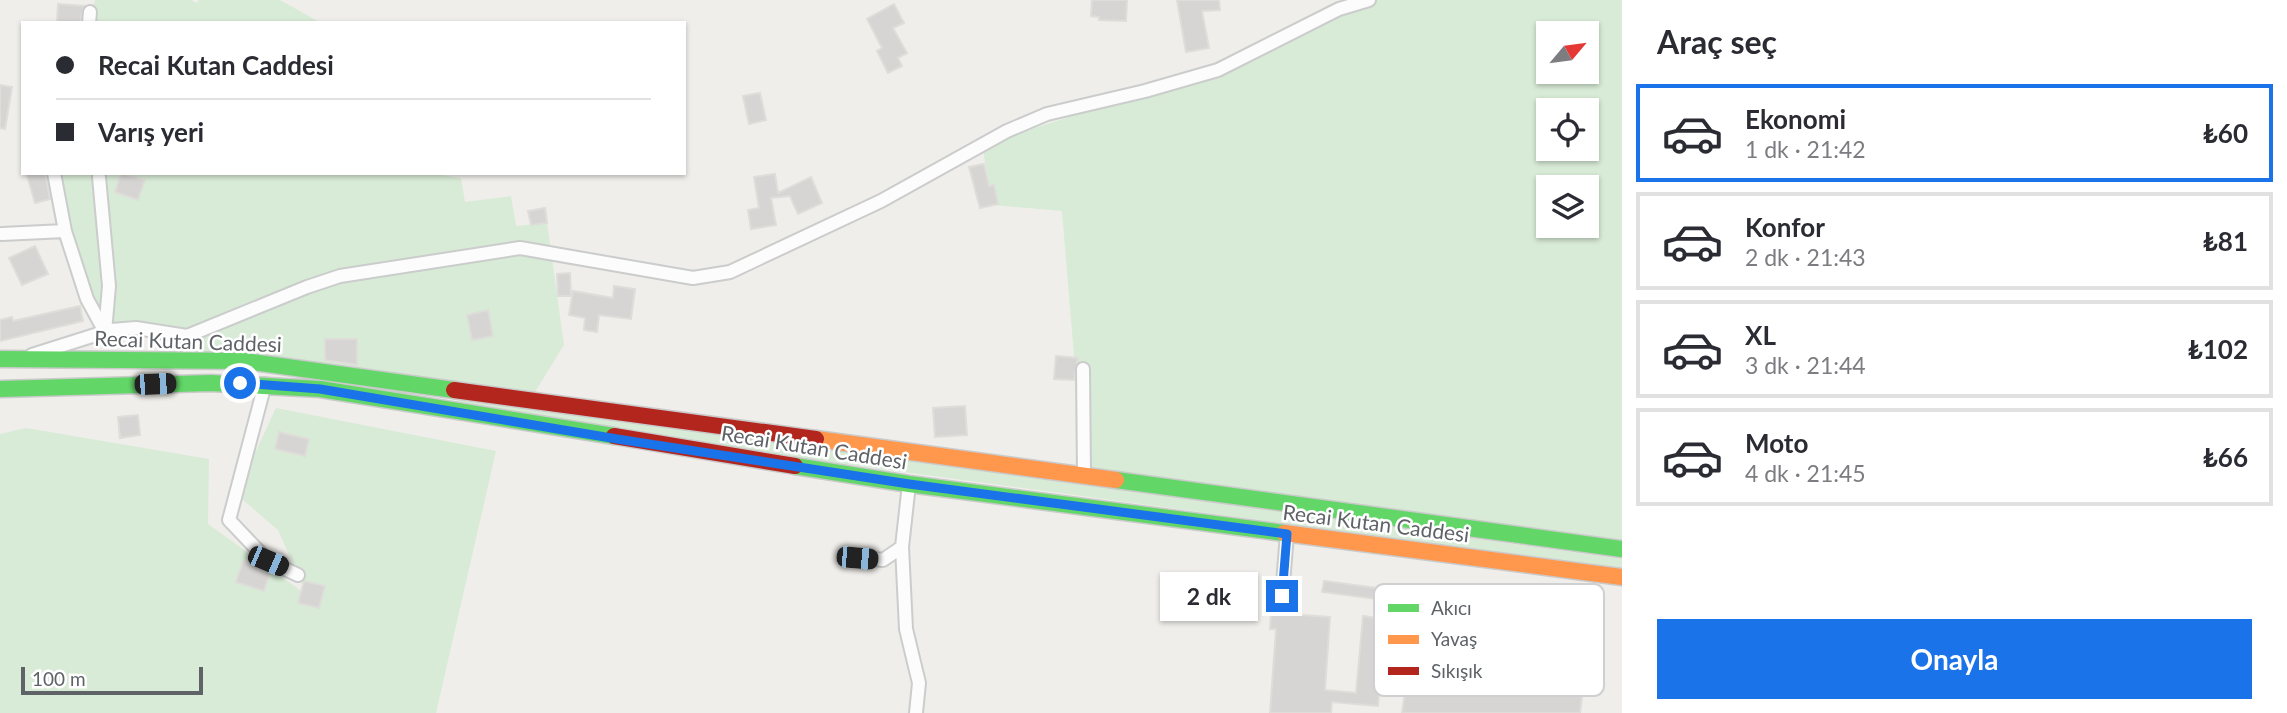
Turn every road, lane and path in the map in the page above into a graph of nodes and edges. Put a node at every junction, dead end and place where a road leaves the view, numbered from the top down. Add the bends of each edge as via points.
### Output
1 (1369, 0) edge
2 (54, 175) edge
3 (99, 177) dead end
4 (65, 231) junction
5 (2, 234) dead end
6 (105, 332) junction
7 (0, 359) edge
8 (22, 359) junction
9 (1083, 369) dead end
10 (265, 384) junction
11 (0, 389) edge
12 (1084, 476) junction
13 (909, 484) junction
14 (1287, 534) junction
15 (902, 547) junction
16 (1622, 549) edge
17 (857, 558) dead end
18 (298, 575) dead end
19 (1622, 577) edge
20 (1282, 596) dead end
21 (916, 713) edge

1 - 6 street via 1339,9 1218,70 1047,114 1007,131 881,201 730,272 693,278 520,248 340,276 187,336 136,328
2 - 4 street
3 - 6 street via 109,286
4 - 5 street
4 - 6 street via 87,299
6 - 8 street
7 - 8 main road, Recai Kutan Caddesi
8 - 12 main road, Recai Kutan Caddesi via 246,361
9 - 12 street
10 - 11 main road, Recai Kutan Caddesi
10 - 13 main road, Recai Kutan Caddesi
10 - 18 street via 229,520 268,561
12 - 16 main road, Recai Kutan Caddesi
13 - 14 main road, Recai Kutan Caddesi
13 - 15 street
14 - 19 main road, Recai Kutan Caddesi
14 - 20 street
15 - 17 street via 884,560
15 - 21 street via 906,629 919,682

